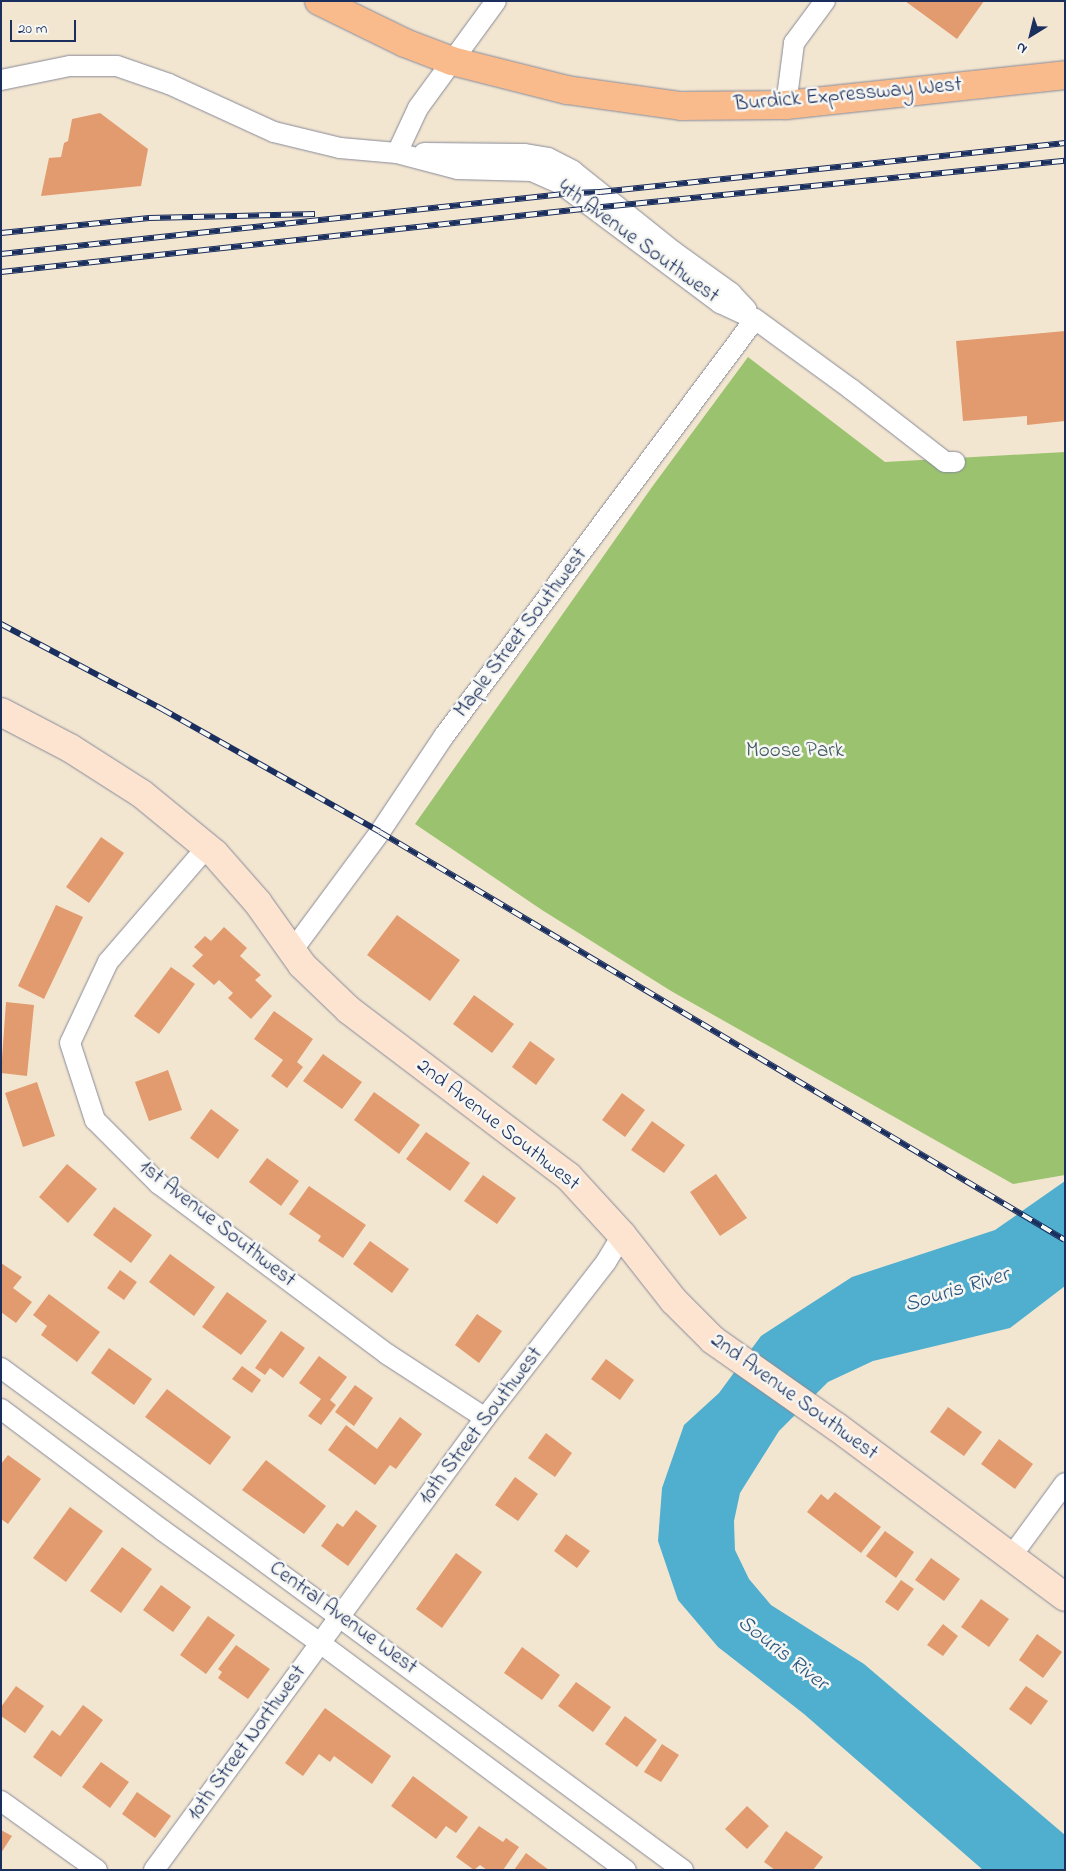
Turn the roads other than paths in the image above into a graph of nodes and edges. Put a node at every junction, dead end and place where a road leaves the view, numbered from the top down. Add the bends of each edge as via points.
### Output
1 (319, 1) edge
2 (496, 1) edge
3 (825, 1) edge
4 (452, 62) junction
5 (1065, 74) edge
6 (1, 80) edge
7 (786, 105) junction
8 (396, 153) junction
9 (755, 319) junction
10 (954, 462) dead end
11 (1, 712) edge
12 (206, 848) junction
13 (292, 951) junction
14 (622, 1235) junction
15 (1, 1368) edge
16 (1, 1409) edge
17 (485, 1418) junction
18 (1065, 1484) edge
19 (1010, 1558) junction
20 (1065, 1597) edge
21 (340, 1616) junction
22 (320, 1643) junction
23 (1, 1801) edge
24 (97, 1870) edge
25 (154, 1870) edge
26 (626, 1870) edge
27 (683, 1870) edge

1 - 4 main road, Burdick Expressway West
2 - 4 street
3 - 7 street via 794,43
4 - 7 main road, Burdick Expressway West via 567,90 633,100 681,106
4 - 8 street via 418,108
5 - 7 main road, Burdick Expressway West
6 - 8 street, 4th Avenue Southwest via 70,66 117,66 169,84 274,132 340,148
8 - 9 street, 4th Avenue Southwest via 524,154 548,158 573,170 731,293
9 - 10 street, 4th Avenue Southwest via 945,462
9 - 13 street, Maple Street Southwest via 444,736 380,832
11 - 12 street, 2nd Avenue Southwest via 70,748 142,794
12 - 13 street, 2nd Avenue Southwest via 258,903
12 - 17 street, 1st Avenue Southwest via 108,962 70,1043 95,1120 159,1184 387,1354
13 - 14 street, 2nd Avenue Southwest via 302,965 349,1010 568,1176
14 - 17 street, 10th Street Southwest via 606,1262
14 - 19 street, 2nd Avenue Southwest via 674,1301 713,1340 837,1427
15 - 21 street, Central Avenue West
16 - 22 street, Central Avenue West
17 - 21 street, 10th Street Southwest
18 - 19 street
19 - 20 street, 2nd Avenue Southwest
21 - 22 street, 10th Street Northwest
21 - 27 street, Central Avenue West
22 - 25 street, 10th Street Northwest
22 - 26 street, Central Avenue West
23 - 24 street

